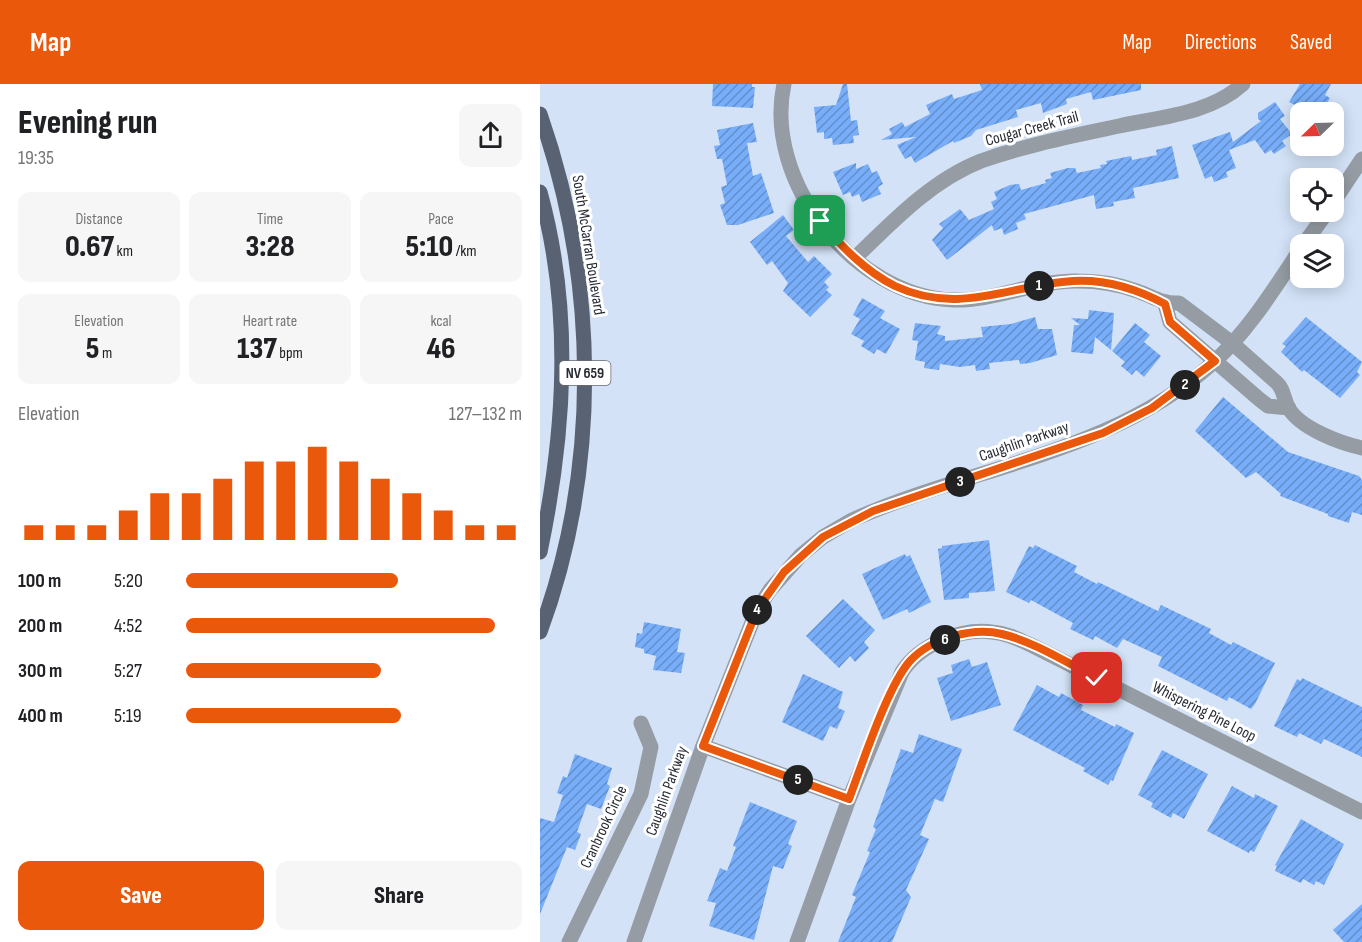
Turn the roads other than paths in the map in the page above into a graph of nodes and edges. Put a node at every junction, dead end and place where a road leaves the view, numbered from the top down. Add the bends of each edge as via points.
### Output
1 (784, 84) edge
2 (1243, 84) edge
3 (540, 114) edge
4 (1362, 159) edge
5 (1344, 186) edge
6 (540, 192) edge
7 (855, 258) junction
8 (1290, 265) edge
9 (1165, 304) junction
10 (1232, 343) junction
11 (1215, 361) junction
12 (1289, 408) junction
13 (1362, 448) edge
14 (540, 552) edge
15 (540, 632) edge
16 (640, 723) dead end
17 (703, 746) junction
18 (849, 799) junction
19 (1362, 812) edge
20 (569, 942) edge
21 (634, 942) edge
22 (797, 942) edge

1 - 7 street via 782,120 792,171 820,221
2 - 7 street, Cougar Creek Trail via 1218,101 1195,110 1065,137 979,162 924,194
3 - 15 main road, South McCarran Boulevard / NV 659 via 558,172 580,285 585,407 570,526
4 - 5 street
6 - 14 main road, NV 659 via 558,283 562,378 558,451
7 - 9 street via 895,286 933,298 993,297 1075,280 1114,284
8 - 10 street, Caughlin Parkway
9 - 10 street via 1187,306
9 - 11 street via 1170,322
10 - 11 street, Caughlin Parkway
10 - 12 street via 1282,388
11 - 12 street via 1268,406
11 - 17 street, Caughlin Parkway via 1152,408 1103,433 873,511 823,537 784,572 757,610
12 - 13 street via 1324,436
16 - 20 street, Cranbrook Circle via 651,747 641,794
17 - 18 street
17 - 21 street, Caughlin Parkway
18 - 19 street, Whispering Pine Loop via 891,695 911,660 955,636 990,632 1031,645
18 - 22 street, Whispering Pine Loop

